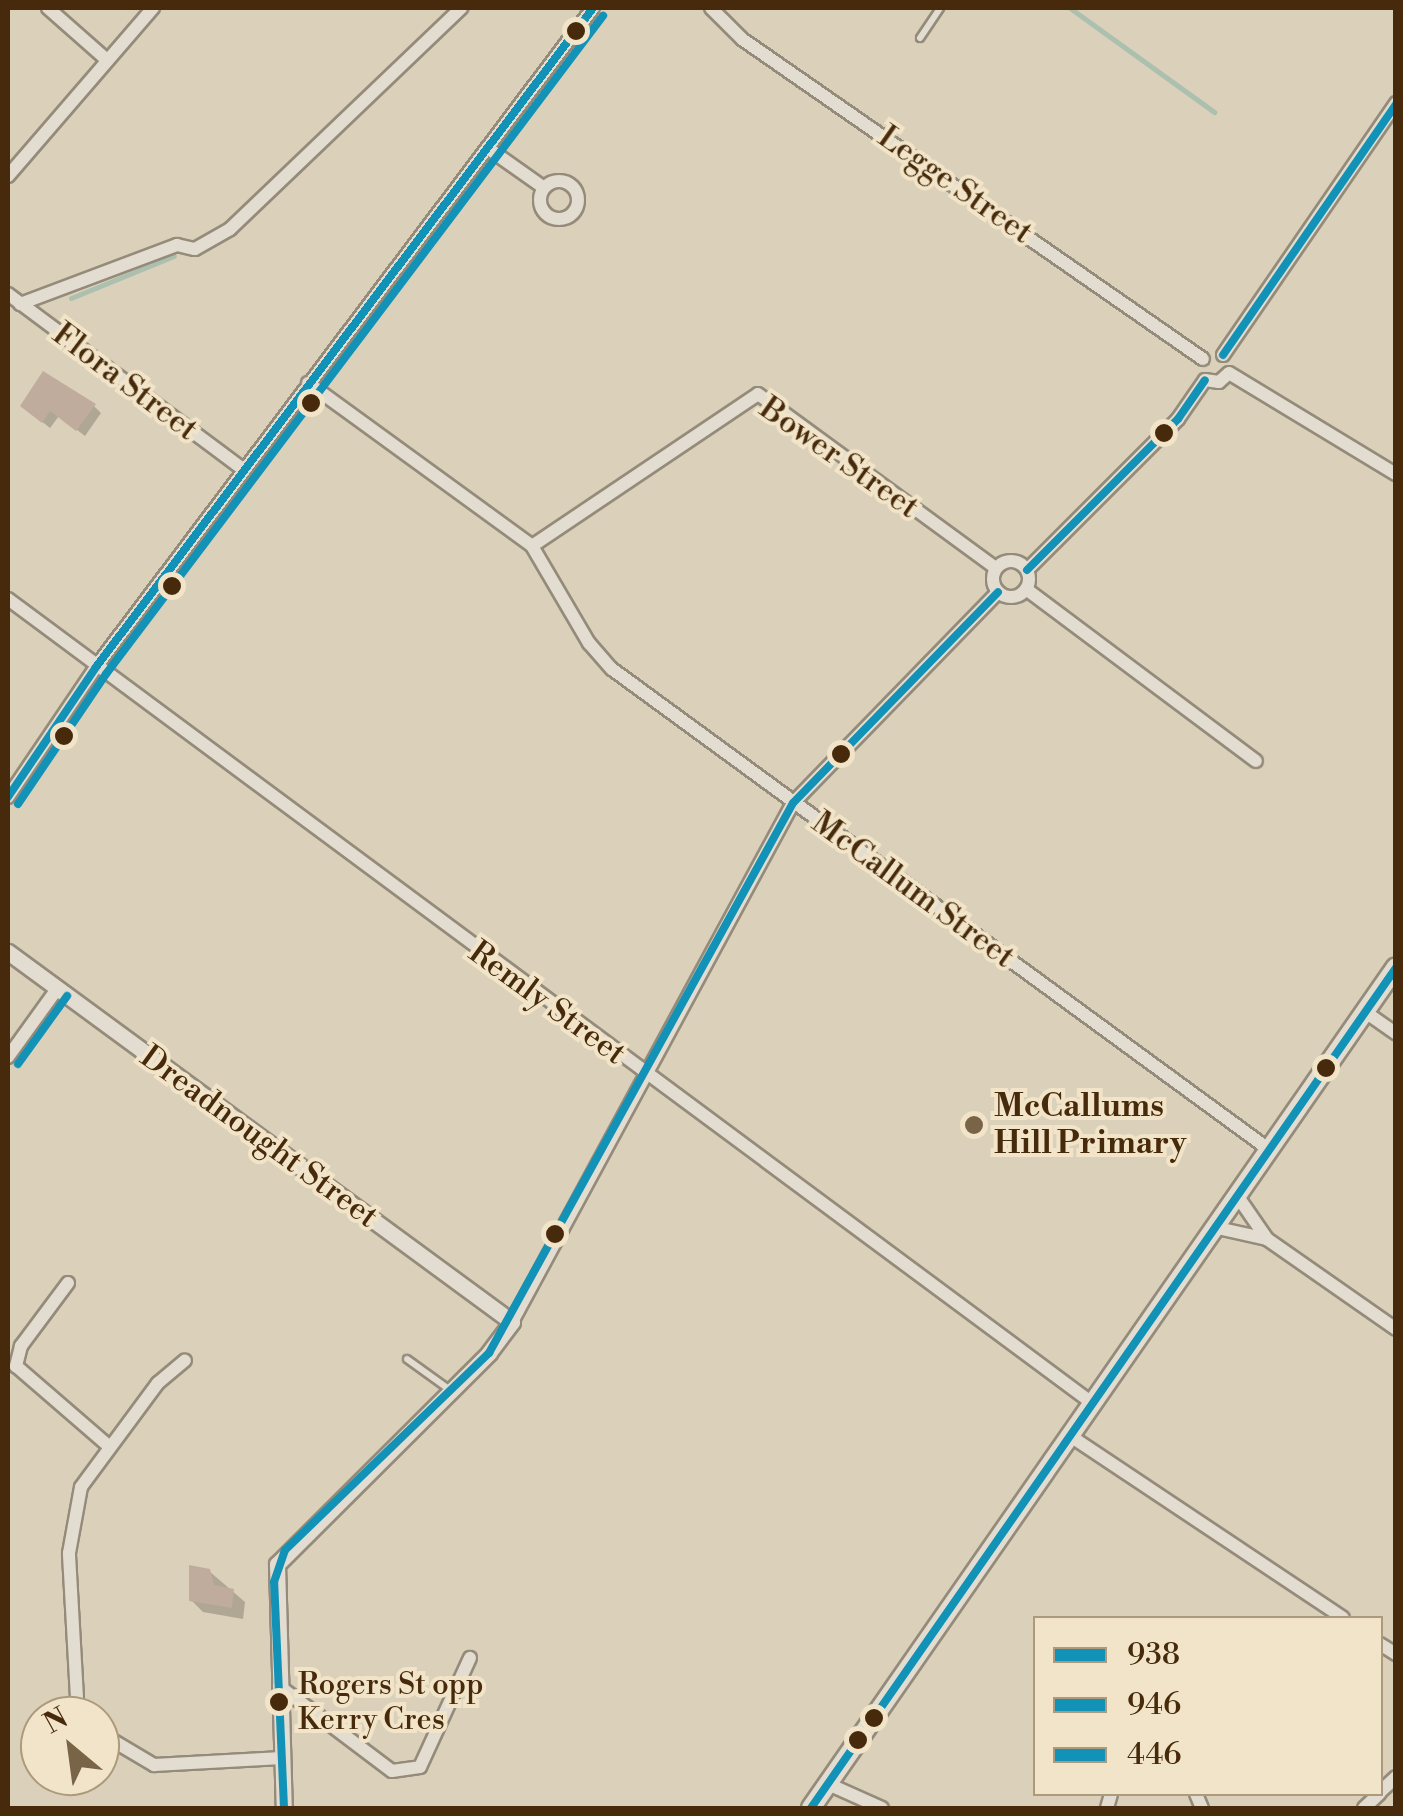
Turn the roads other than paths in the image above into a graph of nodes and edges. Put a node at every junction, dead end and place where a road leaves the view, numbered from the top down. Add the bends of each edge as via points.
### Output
1 (48, 8) edge
2 (154, 8) edge
3 (461, 8) edge
4 (592, 8) edge
5 (711, 8) edge
6 (940, 8) edge
7 (920, 38) dead end
8 (107, 60) junction
9 (1396, 103) edge
10 (489, 148) junction
11 (8, 176) edge
12 (544, 188) dead end
13 (8, 294) edge
14 (20, 304) junction
15 (1223, 355) junction
16 (1202, 359) junction
17 (1229, 372) junction
18 (1205, 380) junction
19 (308, 383) junction
20 (242, 469) junction
21 (1396, 474) edge
22 (532, 546) junction
23 (996, 568) junction
24 (1027, 570) junction
25 (1026, 590) junction
26 (998, 592) junction
27 (8, 599) edge
28 (96, 667) junction
29 (1256, 760) dead end
30 (8, 797) edge
31 (793, 803) junction
32 (8, 952) edge
33 (1396, 966) edge
34 (57, 989) junction
35 (1364, 1011) junction
36 (1396, 1032) edge
37 (8, 1058) edge
38 (645, 1076) junction
39 (1267, 1148) junction
40 (1236, 1194) junction
41 (1213, 1227) junction
42 (1268, 1239) junction
43 (68, 1283) dead end
44 (512, 1322) junction
45 (1396, 1329) edge
46 (407, 1359) dead end
47 (185, 1360) dead end
48 (450, 1390) junction
49 (1091, 1402) junction
50 (1069, 1435) junction
51 (110, 1447) junction
52 (1340, 1616) edge
53 (470, 1658) dead end
54 (279, 1686) junction
55 (77, 1696) edge
56 (120, 1745) edge
57 (282, 1758) junction
58 (828, 1784) junction
59 (284, 1808) edge
60 (811, 1808) edge
61 (882, 1808) edge

1 - 8 street
2 - 8 street
3 - 14 street via 230,230 196,249 177,244
4 - 10 street
5 - 16 street, Legge Street via 742,38
6 - 7 lane
8 - 11 street
9 - 15 street
10 - 12 street
10 - 19 street
13 - 14 street, Flora Street
14 - 20 street, Flora Street
15 - 16 street
15 - 17 street
16 - 18 street
17 - 18 street via 1219,382
17 - 21 street
18 - 24 street via 1178,419
19 - 20 street
19 - 22 street, McCallum Street
20 - 28 street
22 - 23 street, Bower Street via 758,394
22 - 31 street, McCallum Street via 606,662
23 - 24 street via 1012,561
23 - 26 street
24 - 25 street
25 - 26 street via 1012,598
25 - 29 street
26 - 31 street
27 - 28 street, Remly Street
28 - 30 street
28 - 38 street, Remly Street
31 - 38 street
31 - 39 street, McCallum Street
32 - 34 street, Dreadnought Street
33 - 35 main road
34 - 37 street
34 - 44 street, Dreadnought Street
35 - 36 street
35 - 39 main road
38 - 44 street
38 - 49 street, Remly Street
39 - 40 main road
40 - 41 main road
40 - 42 street
41 - 42 street
41 - 49 main road
42 - 45 street
43 - 51 street via 21,1346 16,1366
44 - 48 street
46 - 48 lane
47 - 51 street via 158,1383
48 - 54 street via 285,1550 274,1582
49 - 50 main road
50 - 52 street
50 - 58 main road
51 - 55 street via 81,1487 70,1536
53 - 54 street via 420,1767 392,1771
54 - 57 street
56 - 57 street via 154,1765
57 - 59 street
58 - 60 main road
58 - 61 street

